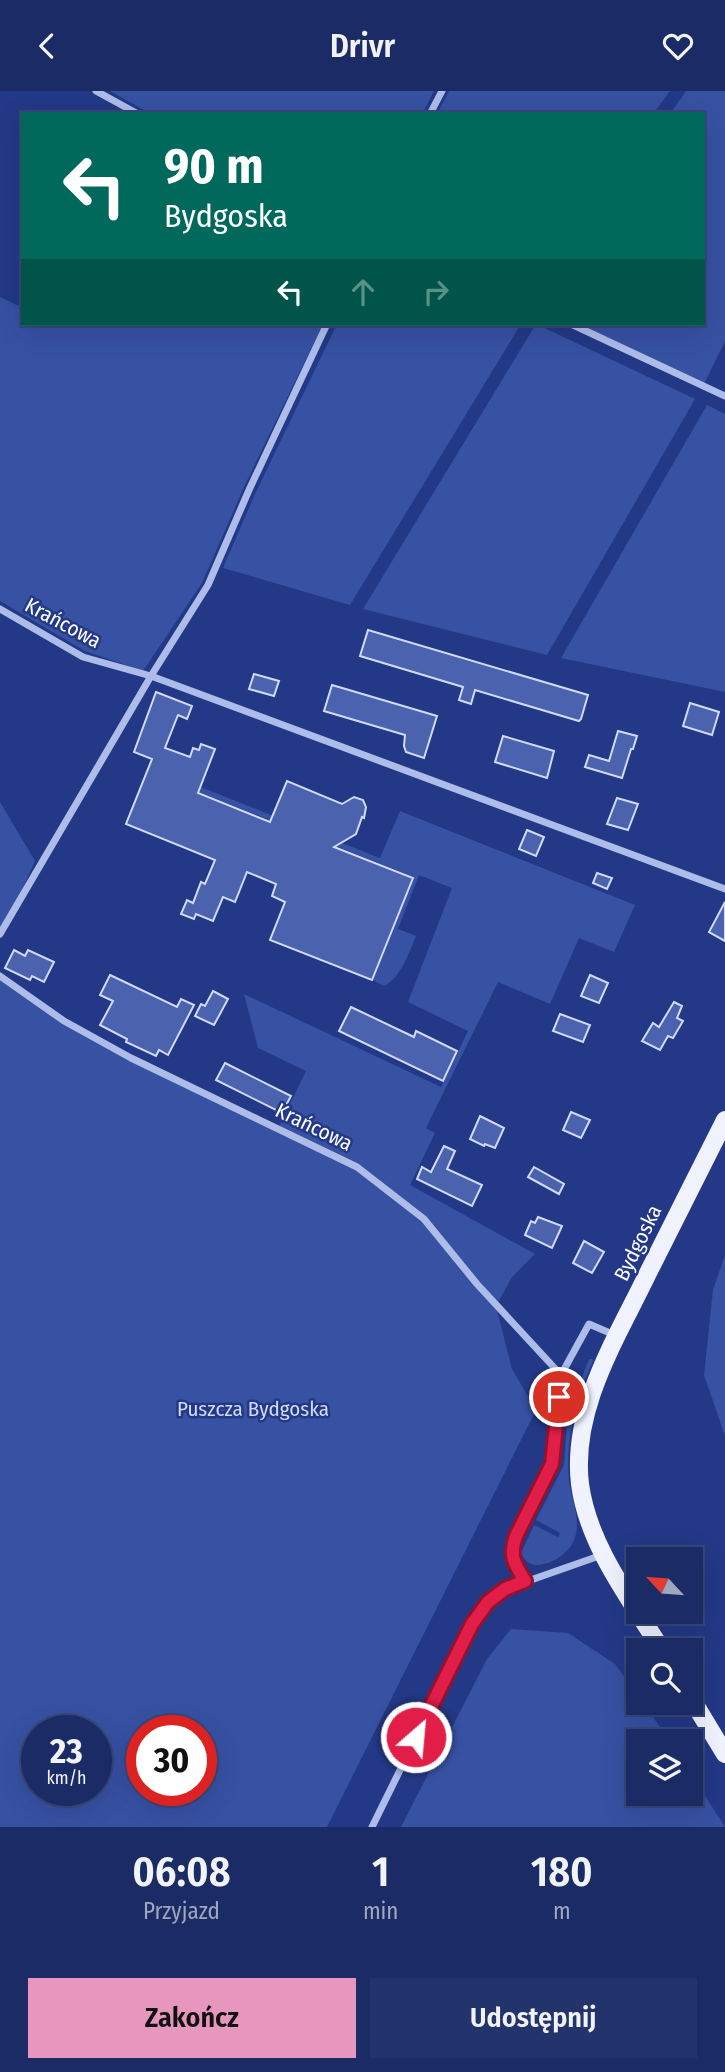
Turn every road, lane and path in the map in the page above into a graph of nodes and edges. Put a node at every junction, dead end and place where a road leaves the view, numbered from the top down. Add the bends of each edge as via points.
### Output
1 (96, 91) edge
2 (442, 91) edge
3 (134, 112) edge
4 (430, 112) edge
5 (326, 326) edge
6 (575, 326) edge
7 (725, 396) edge
8 (0, 609) edge
9 (151, 676) junction
10 (725, 889) edge
11 (0, 934) edge
12 (0, 976) edge
13 (725, 1121) edge
14 (617, 1336) junction
15 (562, 1375) junction
16 (603, 1554) junction
17 (525, 1581) junction
18 (655, 1638) edge
19 (701, 1715) edge
20 (725, 1754) edge
21 (372, 1827) edge

1 - 3 street
2 - 4 street
5 - 9 street via 208,585
6 - 7 street
8 - 9 street, Krańcowa via 83,657
9 - 10 street, Krańcowa
9 - 11 street
12 - 15 street, Krańcowa via 131,1058 357,1167 424,1219
13 - 14 main road, Bydgoska
14 - 15 street via 589,1324
14 - 16 main road, Bydgoska via 582,1426 580,1483
15 - 17 street via 552,1464 512,1548 513,1562
16 - 17 street
16 - 18 main road, Bydgoska
17 - 21 street via 488,1602 472,1624
19 - 20 main road

